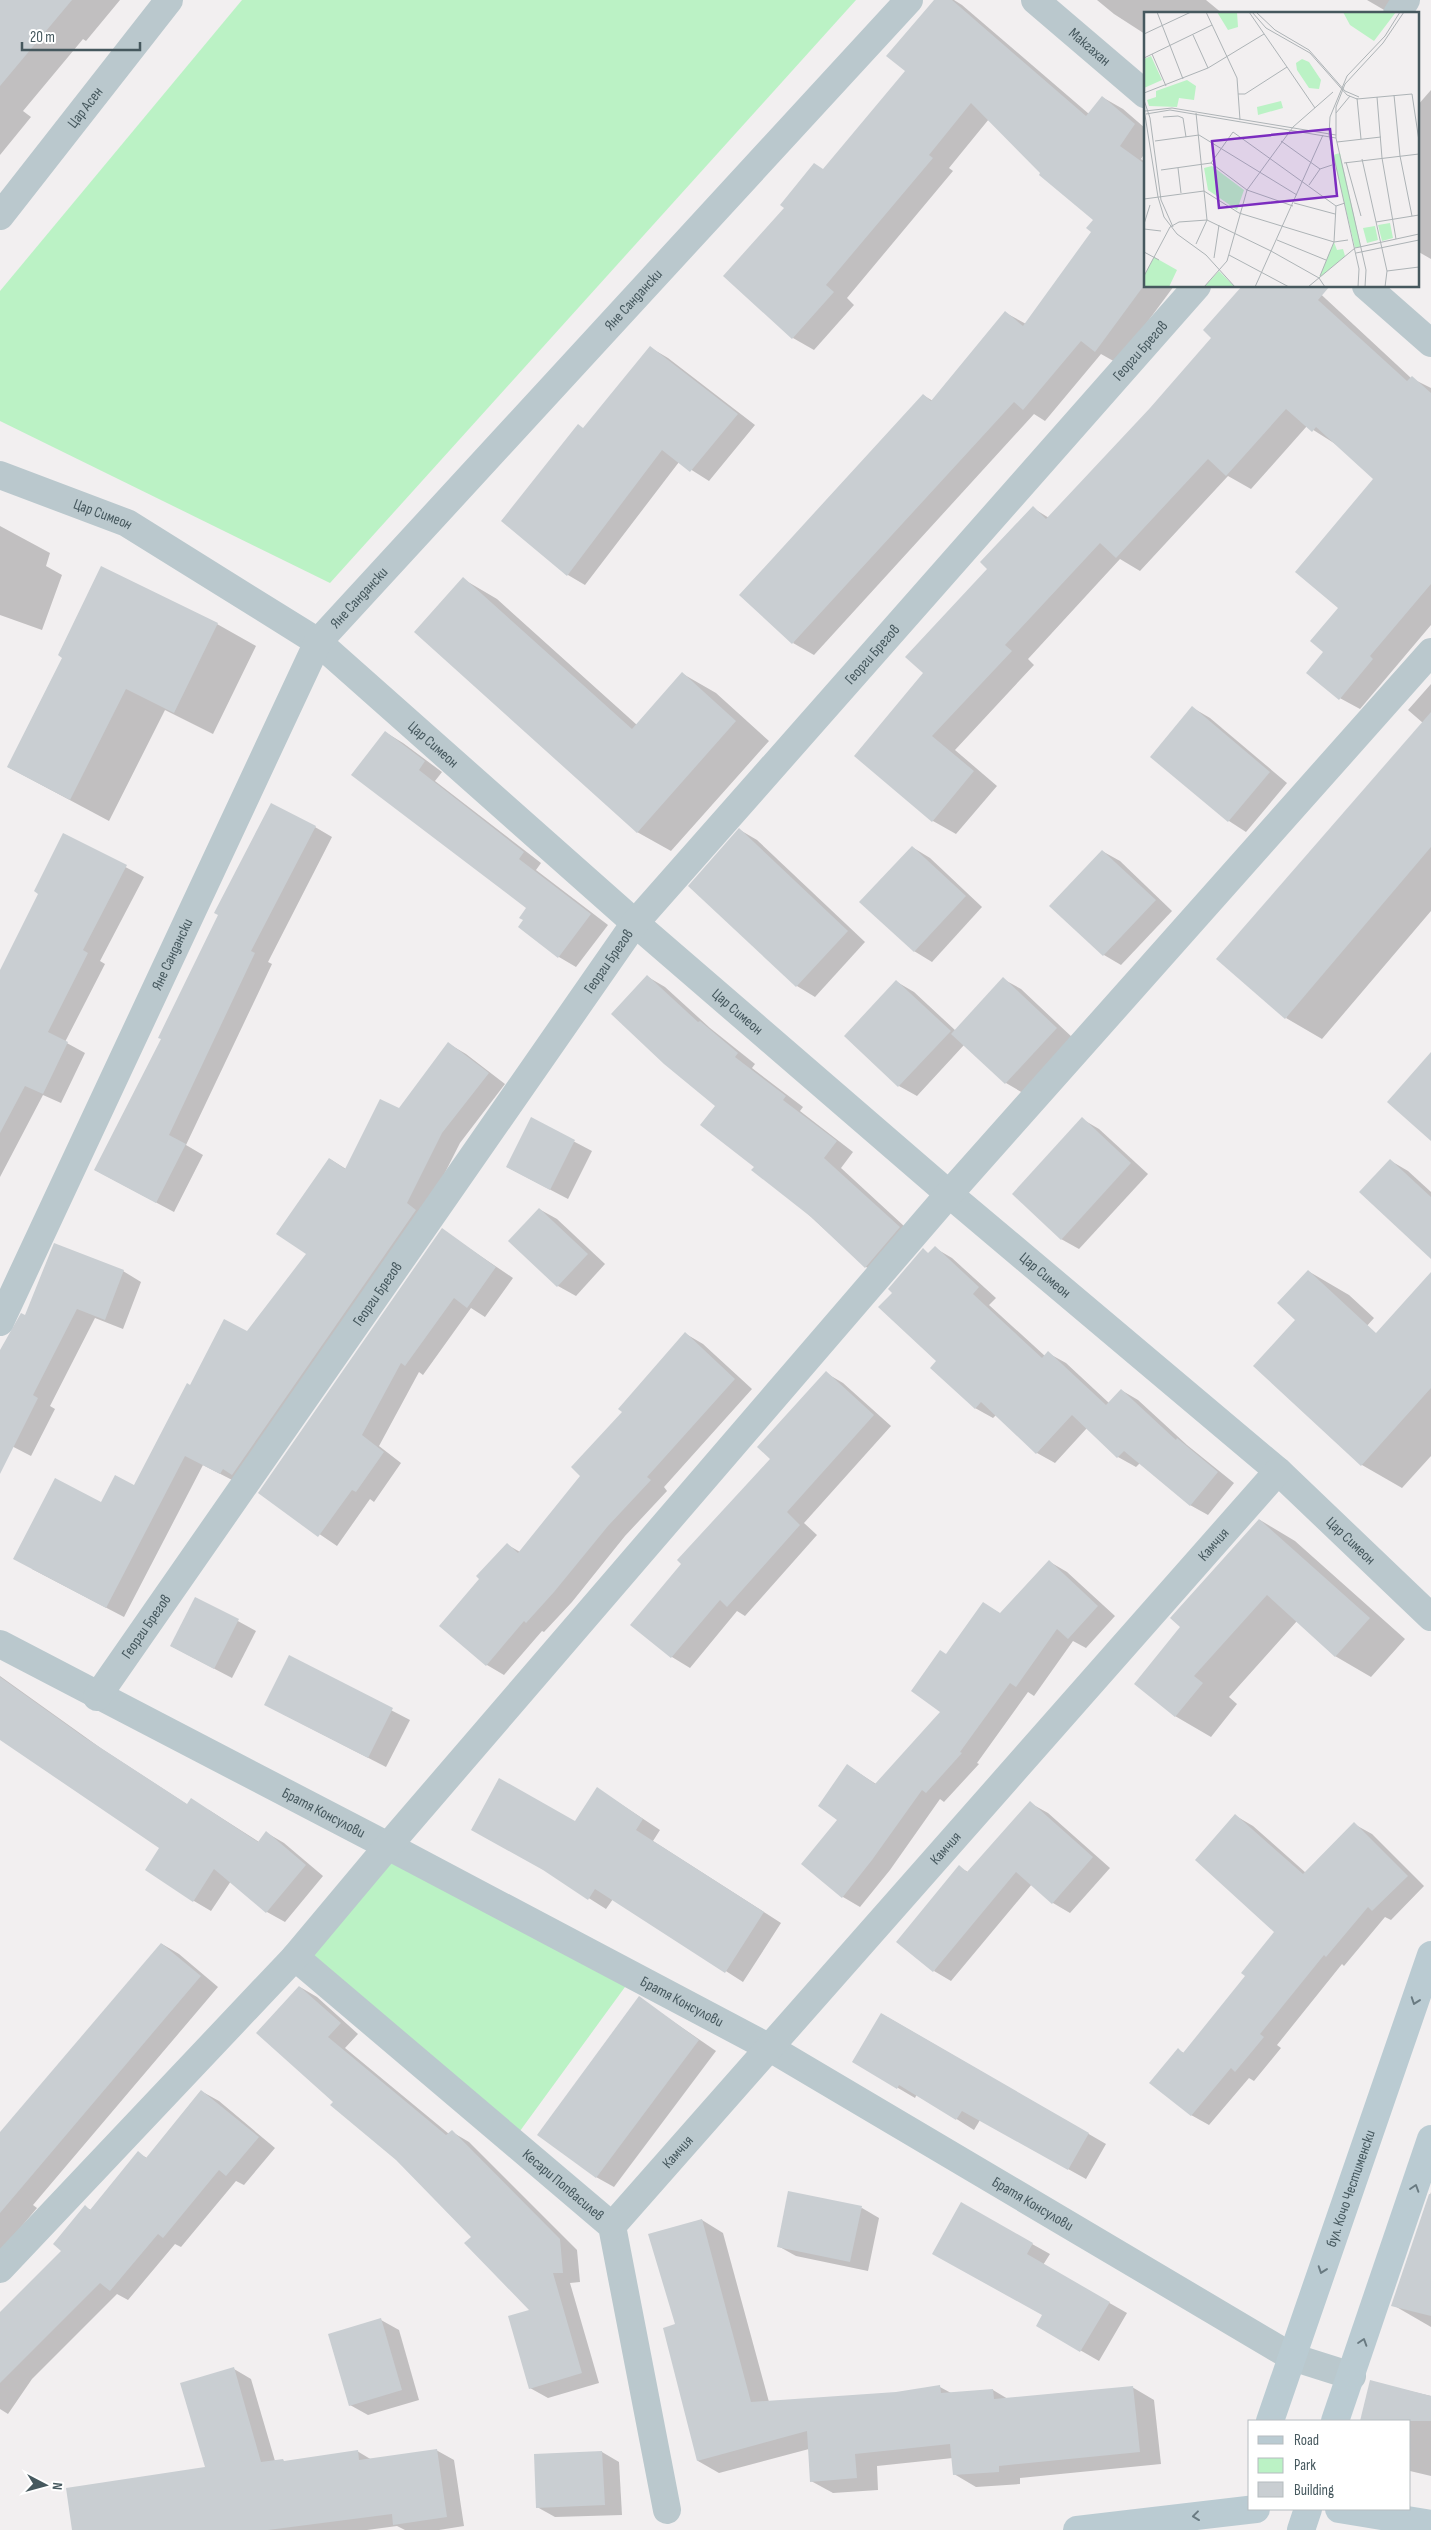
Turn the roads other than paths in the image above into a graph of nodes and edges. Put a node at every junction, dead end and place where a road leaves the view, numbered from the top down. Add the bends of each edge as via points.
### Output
1 (169, 0) edge
2 (909, 0) edge
3 (1035, 0) edge
4 (1406, 0) edge
5 (1398, 12) edge
6 (1144, 93) edge
7 (0, 216) edge
8 (1195, 288) edge
9 (1368, 288) edge
10 (1431, 343) edge
11 (0, 475) edge
12 (318, 642) junction
13 (1431, 652) edge
14 (635, 923) junction
15 (949, 1194) junction
16 (0, 1322) edge
17 (1278, 1471) junction
18 (1431, 1617) edge
19 (0, 1644) edge
20 (97, 1697) junction
21 (388, 1846) junction
22 (1431, 1955) edge
23 (295, 1957) junction
24 (770, 2048) junction
25 (1431, 2139) edge
26 (612, 2226) junction
27 (0, 2269) edge
28 (1292, 2357) junction
29 (1352, 2376) junction
30 (1270, 2420) edge
31 (1335, 2420) edge
32 (667, 2510) dead end
33 (1247, 2510) edge
34 (1308, 2510) edge
35 (1345, 2510) edge
36 (1431, 2524) edge
37 (1077, 2530) edge
38 (1301, 2530) edge

1 - 7 street, Цар Асен
2 - 12 street, Яне Сандански
3 - 6 street, Макгахан
4 - 5 street
8 - 14 street, Георги Брегов
9 - 10 street
11 - 12 street, Цар Симеон via 128,523
12 - 14 street, Цар Симеон
12 - 16 street, Яне Сандански
13 - 15 street
14 - 15 street, Цар Симеон
14 - 20 street, Георги Брегов
15 - 17 street, Цар Симеон
15 - 21 street
17 - 18 street, Цар Симеон
17 - 24 street, Камчия
19 - 20 street, Братя Консулови
20 - 21 street, Братя Консулови
21 - 23 street
21 - 24 street, Братя Консулови
22 -> 28 street, бул. Кочо Честименски
23 - 26 street, Кесари Попвасилев
23 - 27 street
24 - 26 street, Камчия
24 - 28 street, Братя Консулови
29 -> 25 street
26 - 32 street, Кесари Попвасилев
28 - 29 street, Братя Консулови
28 - 30 street, бул. Кочо Честименски
29 - 31 street
33 -> 37 street
34 - 38 street
35 - 36 street

